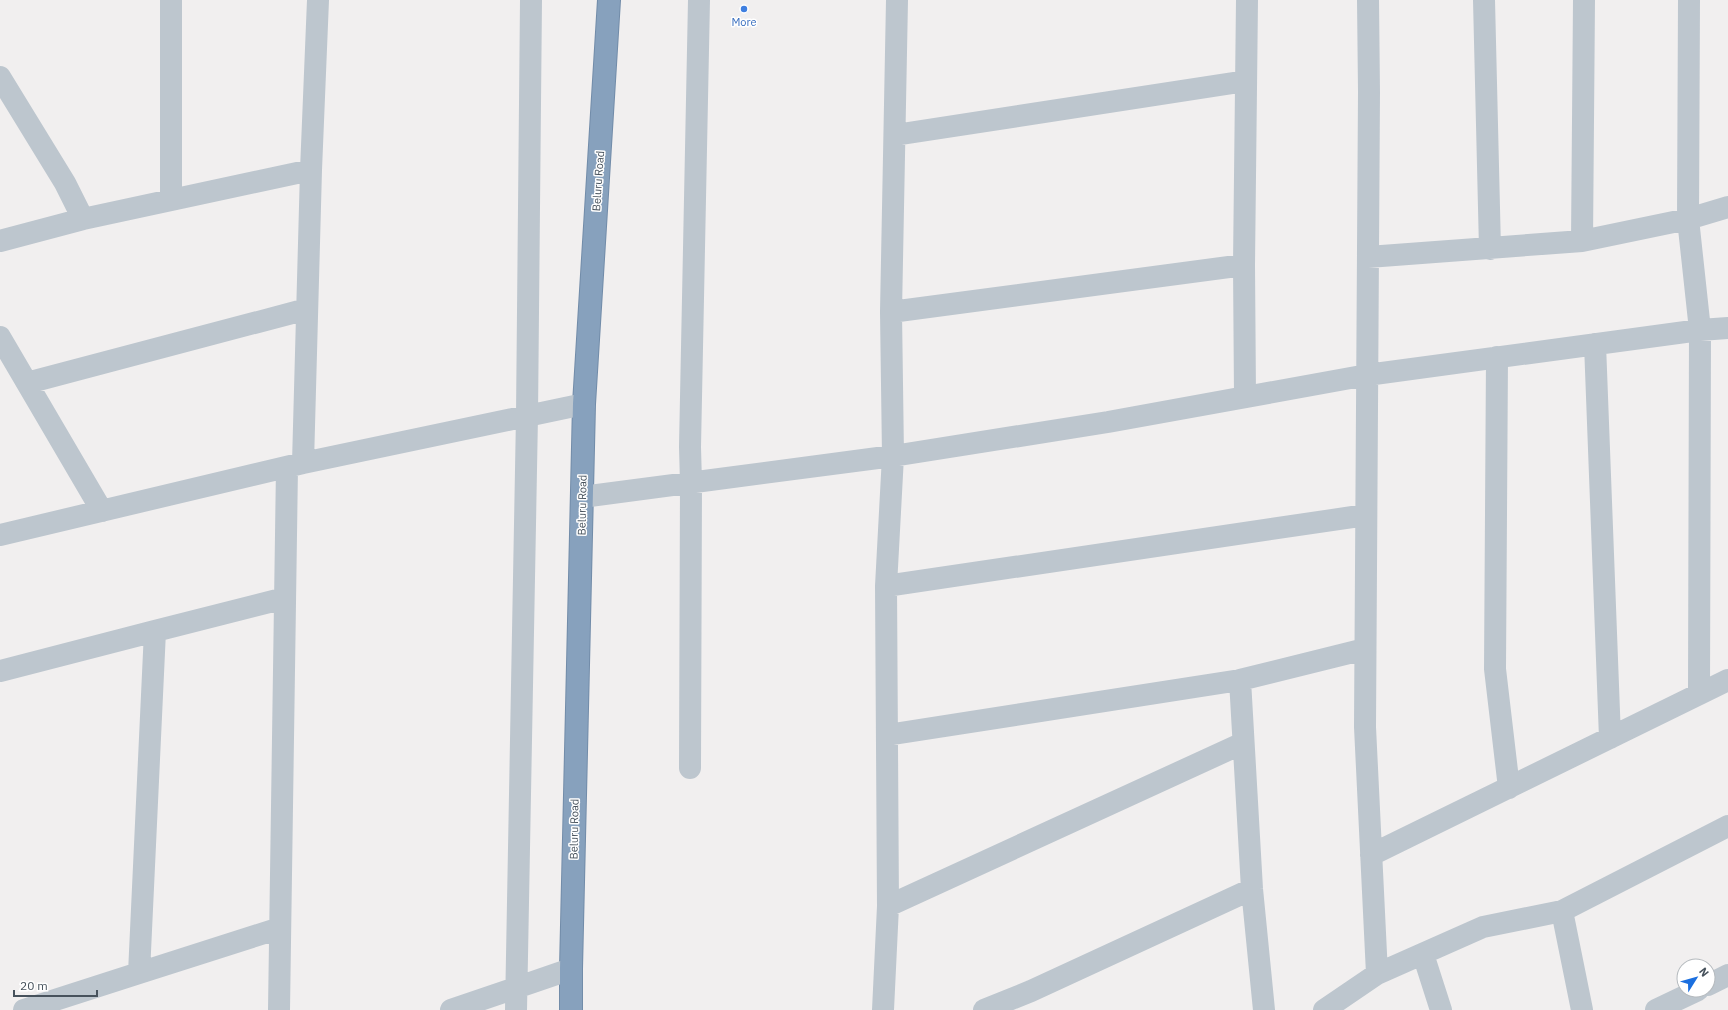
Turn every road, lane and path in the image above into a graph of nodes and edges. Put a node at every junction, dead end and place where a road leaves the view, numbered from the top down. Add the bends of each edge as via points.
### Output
1 (171, 0) edge
2 (318, 0) edge
3 (531, 0) edge
4 (610, 0) edge
5 (699, 0) edge
6 (897, 0) edge
7 (1247, 0) edge
8 (1368, 0) edge
9 (1484, 0) edge
10 (1584, 0) edge
11 (1689, 0) edge
12 (0, 77) edge
13 (1246, 80) junction
14 (894, 135) junction
15 (311, 170) junction
16 (171, 199) junction
17 (1728, 207) edge
18 (83, 219) junction
19 (1688, 219) junction
20 (0, 241) edge
21 (1582, 242) junction
22 (1490, 249) junction
23 (1368, 257) junction
24 (1244, 265) junction
25 (307, 309) junction
26 (891, 312) junction
27 (1728, 328) edge
28 (1700, 330) junction
29 (0, 337) edge
30 (1595, 344) junction
31 (1497, 357) junction
32 (1367, 375) junction
33 (27, 383) junction
34 (1245, 397) junction
35 (584, 404) junction
36 (527, 416) junction
37 (893, 456) junction
38 (295, 465) junction
39 (691, 483) junction
40 (582, 497) junction
41 (102, 511) junction
42 (1366, 515) junction
43 (0, 535) edge
44 (886, 586) junction
45 (285, 598) junction
46 (155, 631) junction
47 (1365, 649) junction
48 (0, 671) edge
49 (1240, 680) junction
50 (1728, 680) edge
51 (1700, 694) junction
52 (887, 735) junction
53 (1610, 738) junction
54 (1244, 743) junction
55 (690, 768) dead end
56 (1509, 788) junction
57 (1728, 826) edge
58 (1371, 856) junction
59 (1252, 889) junction
60 (888, 906) junction
61 (1562, 911) junction
62 (280, 928) junction
63 (1423, 954) junction
64 (571, 969) junction
65 (139, 973) junction
66 (1377, 974) junction
67 (1728, 975) edge
68 (1716, 981) edge
69 (517, 987) junction
70 (1681, 998) edge
71 (24, 1010) edge
72 (278, 1010) edge
73 (451, 1010) edge
74 (516, 1010) edge
75 (571, 1010) edge
76 (883, 1010) edge
77 (984, 1010) edge
78 (1264, 1010) edge
79 (1324, 1010) edge
80 (1441, 1010) edge
81 (1582, 1010) edge
82 (1656, 1010) edge

1 - 16 street
2 - 15 street
3 - 36 street
4 - 35 highway, Beluru Road
5 - 39 street
6 - 14 street
7 - 13 street
8 - 23 street
9 - 22 street
10 - 21 street
11 - 19 street
12 - 18 street via 65,183
13 - 14 street
13 - 24 street
14 - 26 street
15 - 16 street
15 - 25 street
16 - 18 street
17 - 19 street
18 - 20 street
19 - 21 street
19 - 28 street
21 - 22 street
22 - 23 street
23 - 32 street
24 - 26 street
24 - 34 street
25 - 33 street
25 - 38 street
26 - 37 street
27 - 28 street
28 - 30 street
28 - 51 street
29 - 33 street
30 - 31 street
30 - 53 street
31 - 32 street
31 - 56 street via 1494,669
32 - 34 street
32 - 42 street
33 - 41 street
34 - 37 street
35 - 36 street
35 - 40 highway, Beluru Road
36 - 38 street
36 - 69 street
37 - 39 street
37 - 44 street
38 - 41 street
38 - 45 street
39 - 40 street
39 - 55 street
40 - 64 highway, Beluru Road
41 - 43 street
42 - 44 street
42 - 47 street
44 - 52 street
45 - 46 street
45 - 62 street
46 - 48 street
46 - 65 street
47 - 49 street
47 - 58 street via 1365,727
49 - 52 street
49 - 54 street
50 - 51 street
51 - 53 street
52 - 60 street
53 - 56 street
54 - 59 street
54 - 60 street
56 - 58 street
57 - 61 street
58 - 66 street
59 - 77 street via 1031,991
59 - 78 street
60 - 76 street
61 - 63 street via 1483,927
61 - 81 street
62 - 65 street
62 - 72 street
63 - 66 street
63 - 80 street
64 - 69 street
64 - 75 highway, Beluru Road
65 - 71 street
66 - 79 street
67 - 68 street
69 - 73 street
69 - 74 street
70 - 82 street

